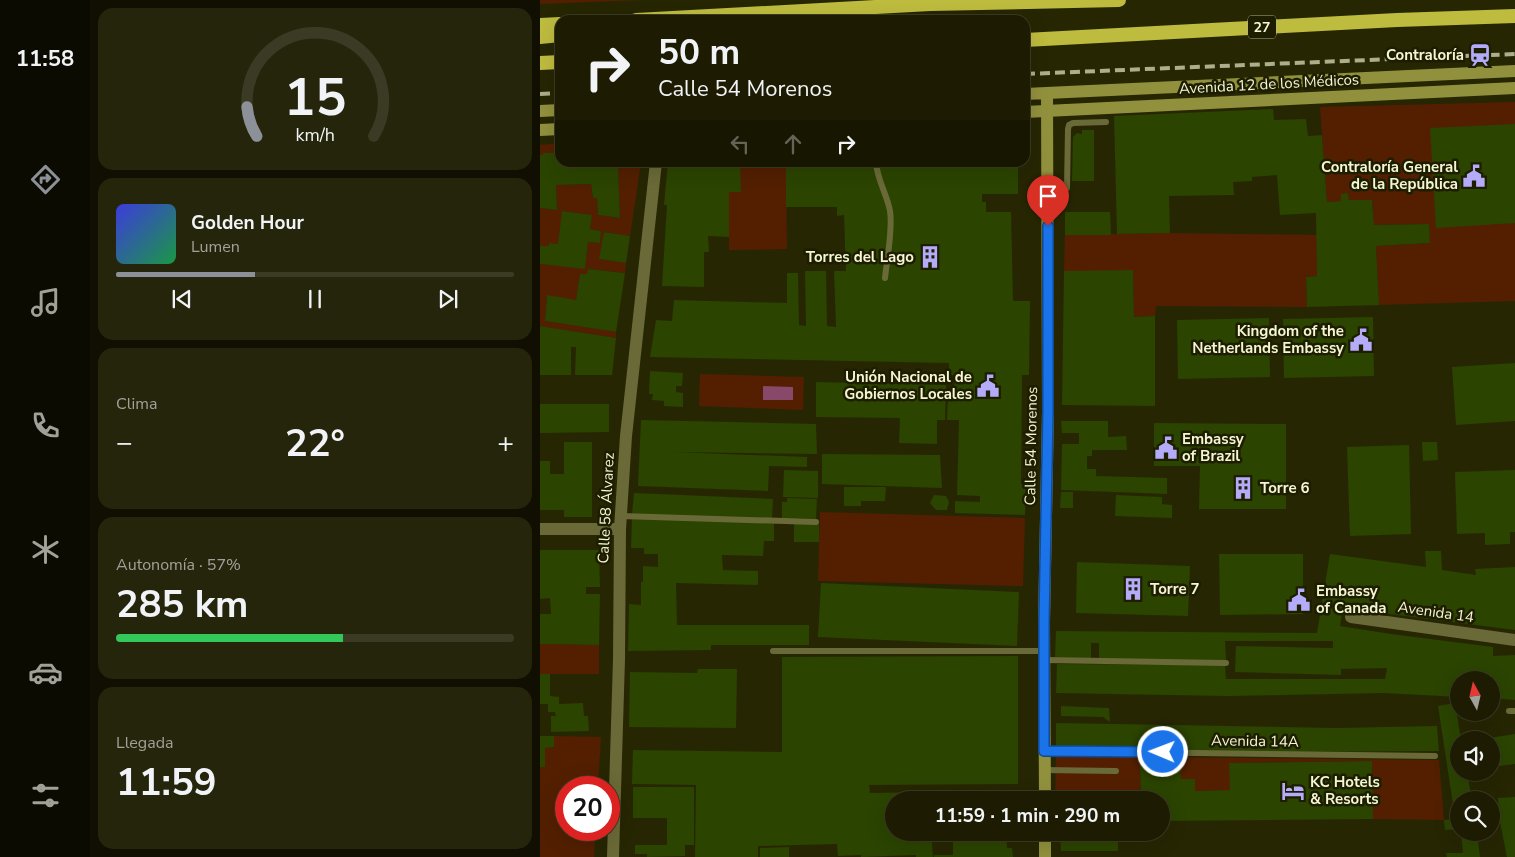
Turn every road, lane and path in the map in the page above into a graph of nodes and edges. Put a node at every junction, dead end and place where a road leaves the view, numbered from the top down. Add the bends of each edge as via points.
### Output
1 (1119, 0) edge
2 (1515, 12) edge
3 (728, 15) edge
4 (1515, 16) edge
5 (1499, 17) junction
6 (555, 24) edge
7 (540, 25) edge
8 (555, 36) edge
9 (540, 37) edge
10 (1030, 40) edge
11 (555, 62) edge
12 (540, 63) edge
13 (1515, 71) edge
14 (1515, 88) edge
15 (1030, 94) edge
16 (1047, 94) junction
17 (555, 110) edge
18 (540, 111) edge
19 (1048, 111) junction
20 (1030, 112) edge
21 (1106, 122) dead end
22 (555, 129) edge
23 (540, 130) edge
24 (655, 167) edge
25 (876, 167) edge
26 (1068, 188) dead end
27 (885, 278) dead end
28 (620, 522) junction
29 (816, 522) dead end
30 (540, 529) edge
31 (1352, 617) dead end
32 (1515, 640) edge
33 (772, 651) dead end
34 (1044, 656) junction
35 (1226, 663) dead end
36 (1044, 751) junction
37 (1436, 756) dead end
38 (1044, 770) junction
39 (1116, 771) dead end
40 (1045, 791) edge
41 (1045, 841) edge
42 (613, 857) edge
43 (1045, 857) edge

1 - 3 highway via 930,4
2 - 5 highway
4 - 5 highway, 27
5 - 10 highway, 27
6 - 7 highway
8 - 9 highway
11 - 12 highway
13 - 16 main road, Avenida 12 de los Médicos
14 - 19 main road, Avenida 12 de los Médicos
15 - 16 main road, Avenida 12 de los Médicos
16 - 19 main road, Calle 54 Morenos
17 - 18 main road
19 - 20 main road, Avenida 12 de los Médicos
19 - 34 main road, Calle 54 Morenos
21 - 26 lane via 1069,125
22 - 23 main road
24 - 28 street, Calle 58 Álvarez
25 - 27 lane via 891,221
28 - 29 lane
28 - 30 street
28 - 42 street, Calle 58 Álvarez
31 - 32 street, Avenida 14
33 - 34 lane
34 - 35 lane
34 - 36 main road, Calle 54 Morenos
36 - 37 lane, Avenida 14A
36 - 38 main road, Calle 54 Morenos
38 - 39 lane
38 - 40 main road, Calle 54 Morenos
41 - 43 main road

